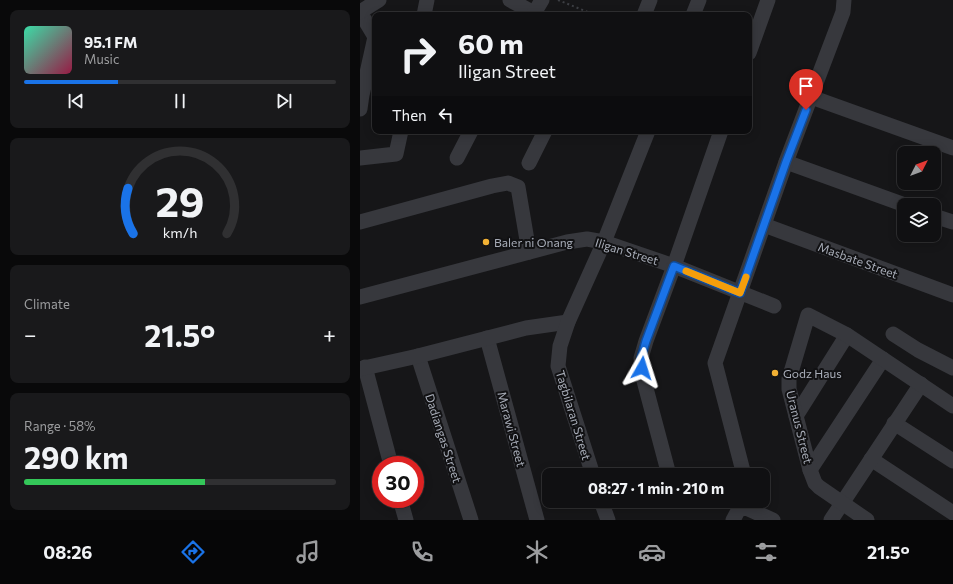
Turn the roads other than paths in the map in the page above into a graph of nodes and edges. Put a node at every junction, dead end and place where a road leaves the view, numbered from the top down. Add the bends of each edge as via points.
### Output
1 (379, 0) edge
2 (427, 0) edge
3 (510, 0) edge
4 (650, 0) edge
5 (699, 0) edge
6 (768, 0) edge
7 (844, 0) edge
8 (536, 9) edge
9 (360, 12) edge
10 (425, 12) edge
11 (645, 12) edge
12 (694, 12) edge
13 (372, 32) edge
14 (752, 45) edge
15 (372, 50) edge
16 (811, 97) junction
17 (360, 109) edge
18 (400, 134) edge
19 (469, 134) edge
20 (544, 134) edge
21 (647, 134) edge
22 (721, 134) edge
23 (953, 148) edge
24 (360, 158) edge
25 (457, 158) dead end
26 (786, 162) junction
27 (529, 163) dead end
28 (897, 202) edge
29 (941, 218) edge
30 (360, 222) edge
31 (953, 222) edge
32 (764, 225) junction
33 (604, 242) junction
34 (529, 252) junction
35 (674, 266) junction
36 (740, 293) junction
37 (953, 295) edge
38 (360, 297) edge
39 (774, 306) dead end
40 (568, 322) junction
41 (893, 334) dead end
42 (847, 335) junction
43 (487, 338) junction
44 (418, 356) junction
45 (883, 358) junction
46 (362, 368) edge
47 (953, 368) edge
48 (921, 384) junction
49 (953, 406) edge
50 (796, 416) junction
51 (894, 423) junction
52 (388, 456) edge
53 (871, 459) junction
54 (953, 461) edge
55 (591, 468) edge
56 (667, 468) edge
57 (742, 468) edge
58 (810, 470) junction
59 (842, 504) junction
60 (403, 508) edge
61 (604, 508) edge
62 (953, 513) edge
63 (406, 520) edge
64 (471, 520) edge
65 (537, 520) edge
66 (608, 520) edge
67 (733, 520) edge
68 (773, 520) edge
69 (831, 520) edge
70 (867, 520) edge

1 - 9 street
2 - 10 street
3 - 8 street
4 - 11 street
5 - 12 street
6 - 14 street
7 - 16 street via 843,12
9 - 13 street
15 - 17 street
16 - 23 street
16 - 26 street
18 - 24 street via 396,154
19 - 25 street
20 - 27 street
21 - 33 street, Tagbilaran Street
22 - 35 street
26 - 28 street
26 - 32 street
29 - 31 street
30 - 34 street via 508,183 518,187
32 - 36 street
32 - 37 street, Masbate Street
33 - 34 street, Iligan Street via 587,239
33 - 35 street, Iligan Street
33 - 40 street, Tagbilaran Street
34 - 38 street, Iligan Street
35 - 36 street, Iligan Street
35 - 56 street via 641,358 643,377
36 - 39 street, Iligan Street
36 - 57 street via 715,363
40 - 43 street via 526,328
40 - 55 street, Tagbilaran Street via 560,346 558,366
41 - 47 street
42 - 45 street
42 - 50 street
42 - 50 street, Uranus Street via 808,315 790,379
43 - 44 street
43 - 65 street, Marawi Street
44 - 46 street
44 - 64 street, Dadiangas Street
45 - 48 street
45 - 58 street
46 - 52 street
48 - 49 street
48 - 51 street
50 - 58 street, Uranus Street
51 - 53 street
51 - 54 street
53 - 59 street
53 - 62 street
58 - 59 street, Uranus Street via 815,483
59 - 69 street
59 - 70 street, Uranus Street
60 - 63 street
61 - 66 street
67 - 68 street via 739,509 746,508

